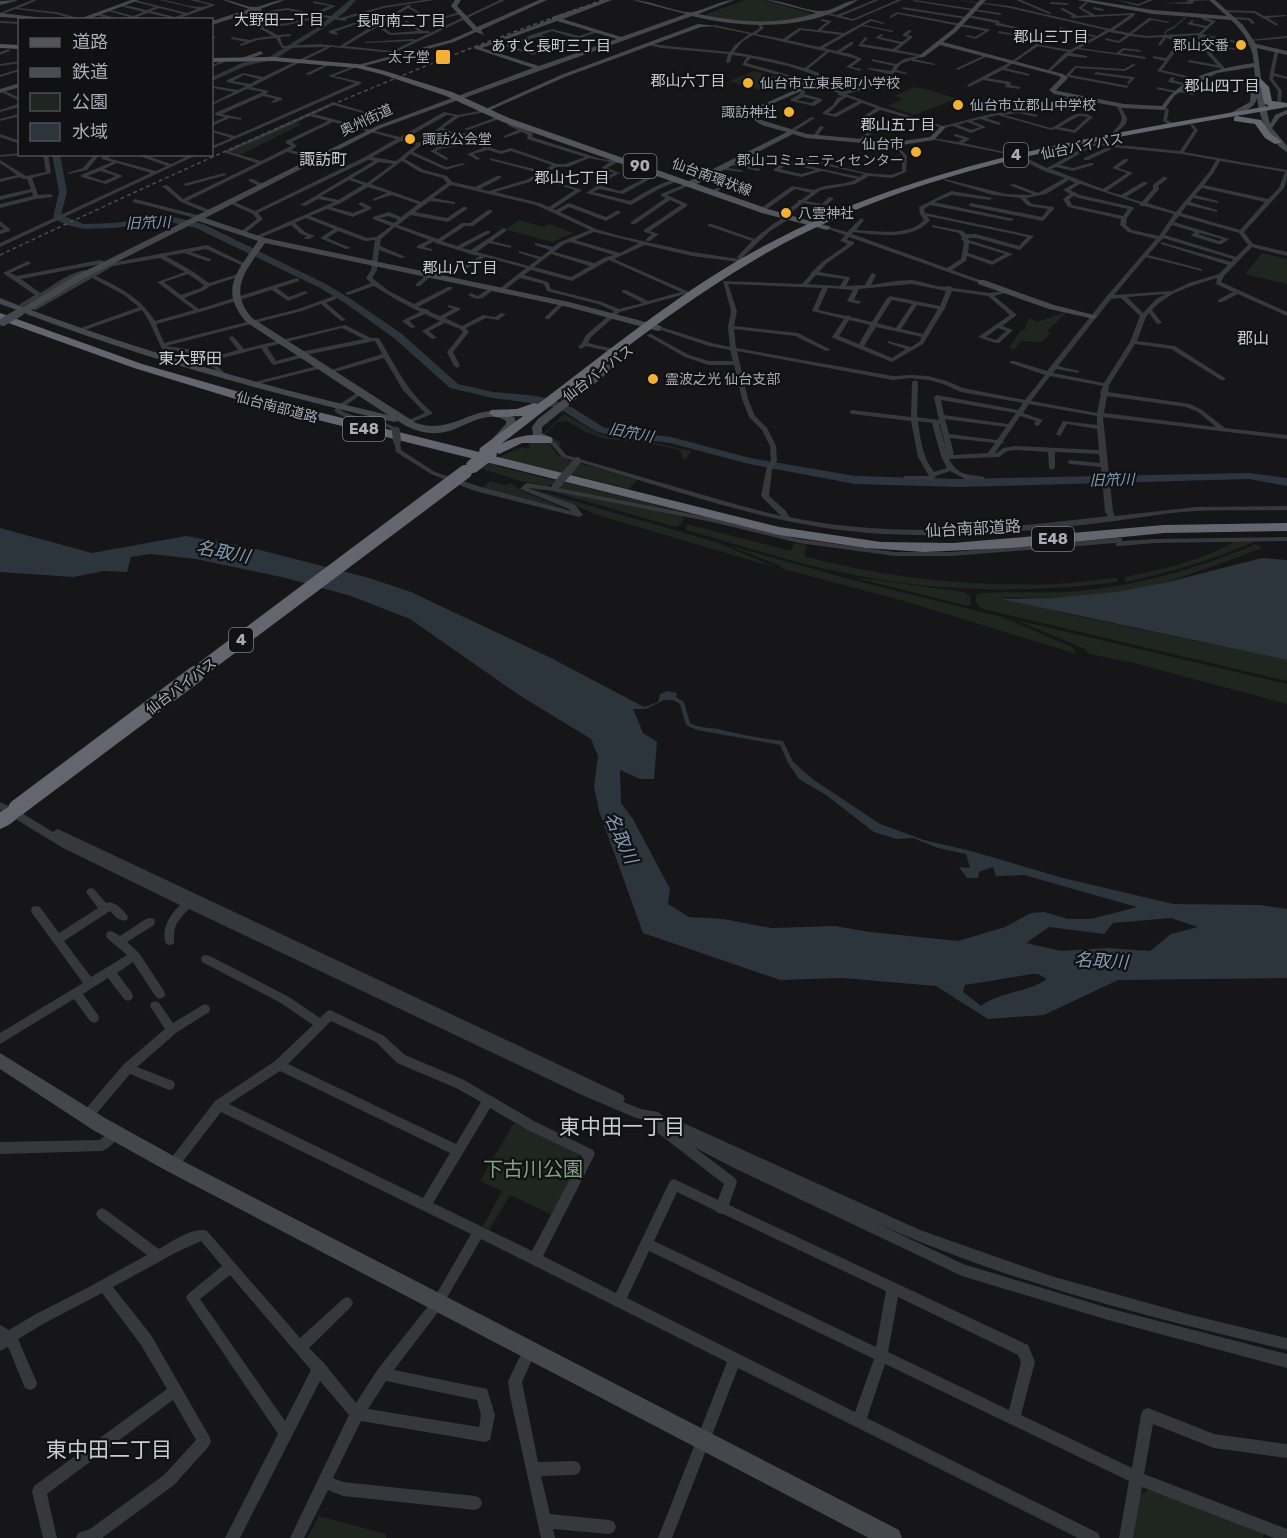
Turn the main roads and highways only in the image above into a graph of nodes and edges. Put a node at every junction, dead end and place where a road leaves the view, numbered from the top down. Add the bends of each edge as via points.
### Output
1 (17, 48) edge
2 (0, 50) edge
3 (213, 60) edge
4 (1258, 82) road end
5 (1285, 107) edge
6 (1228, 117) junction
7 (1282, 143) edge
8 (1019, 157) junction
9 (822, 225) junction
10 (1, 321) edge
11 (652, 330) junction
12 (567, 392) junction
13 (542, 411) junction
14 (495, 413) road end
15 (547, 440) road end
16 (489, 451) junction
17 (1287, 519) edge
18 (735, 520) junction
19 (1287, 527) edge
20 (7, 811) edge

1 - 2 main road
3 - 9 main road, 仙台南環状線 / 90 via 260,56 357,64 762,210
4 - 5 highway via 1265,87 1268,103
5 - 6 highway, 仙台バイパス / 4
6 - 7 highway via 1256,121 1268,136
6 - 8 highway, 仙台バイパス / 4 via 1117,135
6 - 8 highway, 仙台バイパス / 4 via 1108,144
8 - 9 highway, 仙台バイパス / 4
8 - 9 highway, 仙台バイパス / 4 via 921,183
9 - 11 highway, 仙台バイパス / 4
9 - 11 highway, 仙台バイパス / 4 via 691,293
10 - 18 highway, 仙台南部道路 / E48 via 256,401
11 - 12 highway, 仙台バイパス / 4 via 608,366
11 - 12 highway, 仙台バイパス / 4 via 616,351
12 - 13 highway, 仙台バイパス / 4
13 - 14 highway
13 - 16 highway, 仙台バイパス / 4
15 - 16 highway via 524,438
16 - 20 highway, 仙台バイパス / 4, bridge
17 - 18 highway, 仙台南部道路 / E48 via 1160,522 908,540 820,534
18 - 19 highway, 仙台南部道路 / E48 via 820,538 897,547 1175,529

